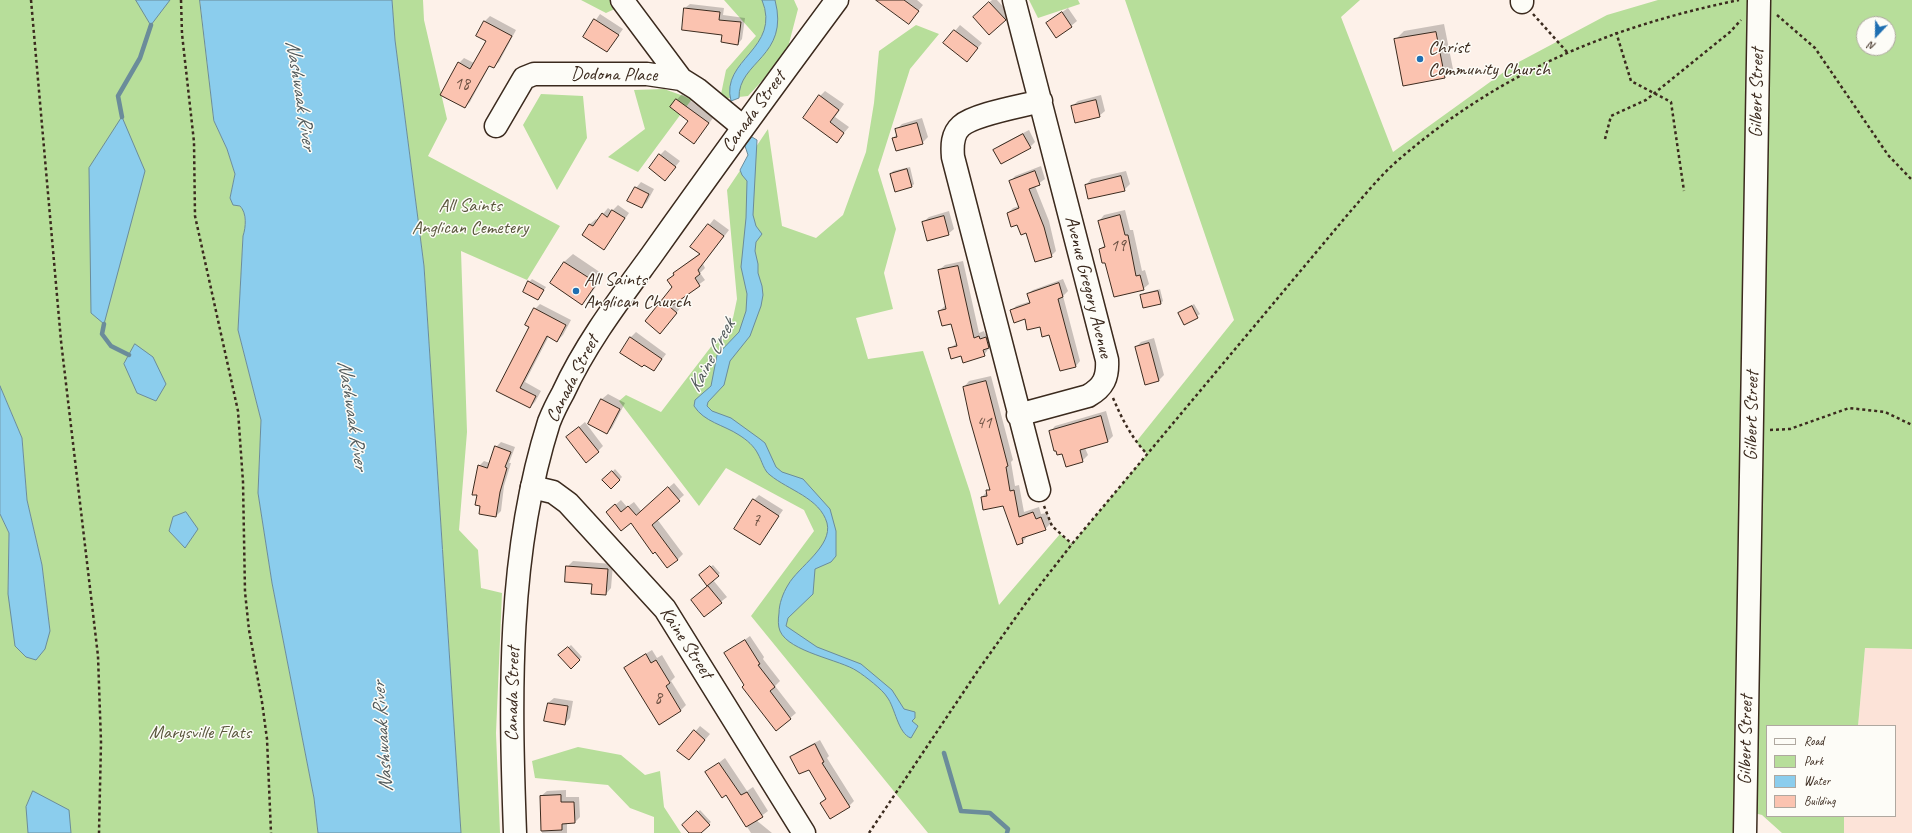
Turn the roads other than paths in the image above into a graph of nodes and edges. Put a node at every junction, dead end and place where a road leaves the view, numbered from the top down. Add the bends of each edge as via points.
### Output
1 (622, 0) edge
2 (837, 0) edge
3 (1014, 0) edge
4 (1765, 5) edge
5 (681, 79) junction
6 (1041, 101) junction
7 (496, 126) dead end
8 (743, 127) junction
9 (1018, 415) junction
10 (532, 487) junction
11 (1039, 490) road end
12 (515, 833) edge
13 (804, 833) edge
14 (1745, 833) edge

1 - 5 street
2 - 8 street, Canada Street
3 - 6 street, Avenue Gregory Avenue
4 - 14 street, Gilbert Street via 1752,422
5 - 7 street, Dodona Place via 648,74 534,74 524,78
5 - 8 street, Dodona Place
6 - 9 street via 973,119 962,125 955,134 952,146
6 - 9 street, Avenue Gregory Avenue via 1108,371 1105,382 1098,391 1088,396
8 - 10 street, Canada Street via 593,337 550,420
9 - 11 street
10 - 12 street, Canada Street via 521,553 514,637 512,738
10 - 13 street, Kaine Street via 553,492 568,503 665,609

